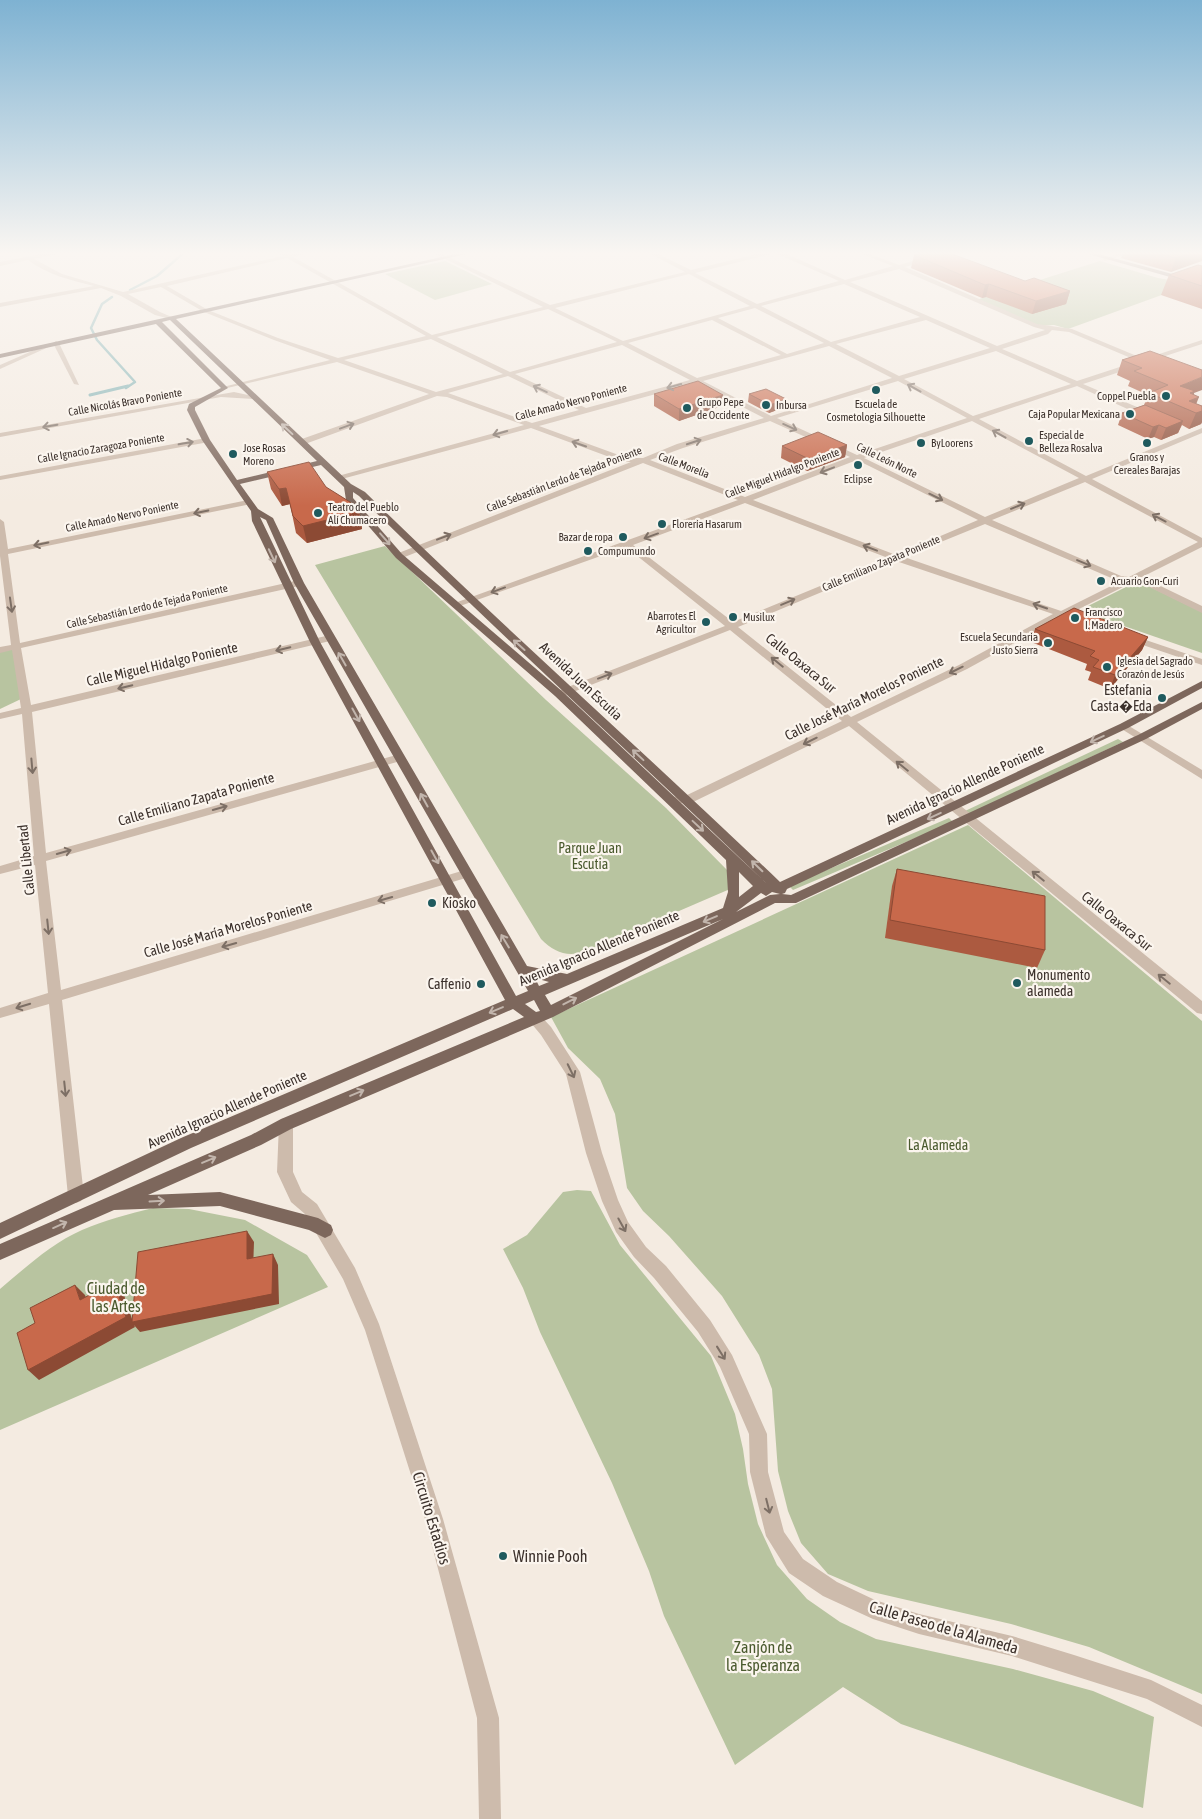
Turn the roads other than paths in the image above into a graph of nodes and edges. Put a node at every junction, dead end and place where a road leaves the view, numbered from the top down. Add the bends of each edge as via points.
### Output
1 (92, 336) edge
2 (175, 336) edge
3 (189, 336) edge
4 (266, 336) edge
5 (430, 336) joint
6 (608, 336) edge
7 (644, 336) edge
8 (748, 336) edge
9 (814, 336) edge
10 (856, 336) edge
11 (966, 336) edge
12 (1036, 336) edge
13 (1084, 336) edge
14 (621, 342) junction
15 (1202, 342) edge
16 (829, 343) junction
17 (53, 344) junction
18 (995, 348) junction
19 (785, 355) junction
20 (0, 356) edge
21 (333, 360) junction
22 (1146, 362) junction
23 (1158, 366) edge
24 (0, 367) edge
25 (508, 374) junction
26 (897, 378) junction
27 (696, 380) junction
28 (1076, 383) junction
29 (78, 384) dead end
30 (239, 384) junction
31 (225, 388) junction
32 (436, 394) junction
33 (253, 398) junction
34 (202, 400) junction
35 (584, 410) junction
36 (768, 417) junction
37 (1155, 418) edge
38 (972, 419) junction
39 (526, 426) junction
40 (1202, 430) edge
41 (1186, 432) junction
42 (0, 435) edge
43 (1202, 439) edge
44 (206, 440) junction
45 (302, 442) junction
46 (858, 458) junction
47 (642, 460) junction
48 (324, 462) junction
49 (0, 478) edge
50 (341, 478) junction
51 (1084, 479) junction
52 (235, 483) junction
53 (348, 486) junction
54 (746, 500) junction
55 (252, 506) junction
56 (984, 520) junction
57 (0, 522) edge
58 (1202, 542) edge
59 (627, 544) junction
60 (417, 548) junction
61 (2, 552) edge
62 (399, 556) junction
63 (894, 557) junction
64 (1132, 580) junction
65 (299, 584) junction
66 (286, 586) junction
67 (470, 600) junction
68 (457, 604) junction
69 (1202, 610) edge
70 (1061, 614) junction
71 (1089, 623) edge
72 (732, 626) junction
73 (1118, 633) edge
74 (330, 638) junction
75 (315, 642) junction
76 (16, 646) junction
77 (0, 650) edge
78 (1202, 662) edge
79 (1202, 684) edge
80 (564, 692) junction
81 (1202, 705) edge
82 (27, 710) junction
83 (0, 716) edge
84 (849, 722) junction
85 (1124, 726) junction
86 (1142, 737) junction
87 (400, 758) junction
88 (383, 763) junction
89 (1202, 775) edge
90 (669, 800) junction
91 (687, 800) junction
92 (953, 808) junction
93 (967, 819) junction
94 (40, 858) junction
95 (732, 859) junction
96 (0, 870) edge
97 (465, 874) junction
98 (447, 880) junction
99 (761, 887) junction
100 (777, 893) junction
101 (728, 911) junction
102 (524, 970) junction
103 (566, 979) junction
104 (537, 993) junction
105 (56, 996) junction
106 (513, 1002) junction
107 (1200, 1004) edge
108 (0, 1013) edge
109 (540, 1015) junction
110 (286, 1124) junction
111 (76, 1196) junction
112 (109, 1203) junction
113 (325, 1230) junction
114 (0, 1231) edge
115 (43, 1233) junction
116 (0, 1252) edge
117 (0, 1260) edge
118 (1202, 1716) edge
119 (490, 1819) edge

1 - 17 main road
2 - 31 main road
3 - 30 main road, Avenida Juan Escutia
4 - 21 street, Calle Morelia
5 - 21 street
5 - 25 street
6 - 14 street, Calle León Norte
7 - 14 street
8 - 19 street
9 - 16 street
10 - 16 street, Calle Amado Nervo Poniente
11 - 18 street
12 - 18 street, Calle Sebastián Lerdo de Tejada Poniente
13 - 22 street
14 - 25 street
14 - 27 street, Calle León Norte
15 - 22 street, Calle Miguel Hidalgo Poniente
16 - 19 street, Calle Amado Nervo Poniente
16 - 26 street
17 - 20 main road
17 - 24 street
17 - 29 street
18 - 26 street, Calle Sebastián Lerdo de Tejada Poniente
18 - 28 street
19 - 27 street, Calle Amado Nervo Poniente
21 - 30 street
21 - 32 street, Calle Morelia
22 - 23 street
22 - 28 street, Calle Miguel Hidalgo Poniente
25 - 32 street
35 -> 25 street
26 - 36 street, Calle Sebastián Lerdo de Tejada Poniente
38 -> 26 street
27 -> 35 street, Calle Amado Nervo Poniente
27 - 36 street, Calle León Norte
28 - 37 street
28 - 38 street, Calle Miguel Hidalgo Poniente
30 - 31 street
30 - 33 main road, Avenida Juan Escutia
31 - 34 main road
32 - 39 street, Calle Morelia via 448,395
45 -> 32 street
33 - 34 street, Calle Nicolás Bravo Poniente via 229,393
45 -> 33 main road, Avenida Juan Escutia
34 -> 42 street, Calle Nicolás Bravo Poniente
34 - 44 main road via 191,410
35 - 39 street, Calle Amado Nervo Poniente
36 -> 46 street, Calle León Norte
47 -> 36 street, Calle Sebastián Lerdo de Tejada Poniente
38 - 46 street, Calle Miguel Hidalgo Poniente
51 -> 38 street
47 -> 39 street, Calle Morelia via 626,460
39 -> 50 street, Calle Amado Nervo Poniente
40 - 41 street, Calle Emiliano Zapata Poniente
41 - 43 street
41 - 51 street, Calle Emiliano Zapata Poniente
49 -> 44 street, Calle Ignacio Zaragoza Poniente
44 - 52 main road
45 - 48 main road, Avenida Juan Escutia
46 -> 54 street, Calle Miguel Hidalgo Poniente
46 -> 56 street, Calle León Norte
47 - 54 street, Calle Morelia
60 -> 47 street, Calle Sebastián Lerdo de Tejada Poniente
48 - 50 main road, Avenida Juan Escutia
48 - 52 main road
50 - 53 main road, Avenida Juan Escutia
56 -> 51 street, Calle Emiliano Zapata Poniente
58 -> 51 street
52 - 55 main road
53 - 60 main road, Avenida Juan Escutia via 362,494
53 -> 62 main road, Avenida Juan Escutia via 349,498
54 -> 59 street, Calle Miguel Hidalgo Poniente
63 -> 54 street, Calle Morelia
55 -> 61 street, Calle Amado Nervo Poniente
55 - 65 main road via 270,518
55 -> 66 main road
56 - 63 street, Calle Emiliano Zapata Poniente
56 -> 64 street, Calle León Norte via 1119,578
57 - 61 street, Calle Libertad
58 - 64 street, Calle José María Morelos Poniente
59 -> 67 street, Calle Miguel Hidalgo Poniente
59 - 72 street, Calle Oaxaca Sur
60 - 62 street, Calle Sebastián Lerdo de Tejada Poniente
60 - 67 main road, Avenida Juan Escutia
61 -> 76 street, Calle Libertad
62 - 68 main road, Avenida Juan Escutia
70 -> 63 street, Calle Morelia
72 -> 63 street, Calle Emiliano Zapata Poniente
64 - 69 street, Calle León Norte via 1146,582
64 - 70 street, Calle José María Morelos Poniente
65 - 66 street, Calle Sebastián Lerdo de Tejada Poniente
65 - 74 main road
66 - 75 main road
66 - 76 street, Calle Sebastián Lerdo de Tejada Poniente
67 - 68 street, Calle Miguel Hidalgo Poniente
80 -> 67 main road, Avenida Juan Escutia
68 - 80 main road, Avenida Juan Escutia
70 - 71 street, Calle Morelia
70 -> 84 street, Calle José María Morelos Poniente
80 -> 72 street, Calle Emiliano Zapata Poniente
84 -> 72 street, Calle Oaxaca Sur
73 - 78 street
74 - 75 street, Calle Miguel Hidalgo Poniente
87 -> 74 main road
75 -> 82 street, Calle Miguel Hidalgo Poniente
75 -> 88 main road
76 - 77 street, Calle Sebastián Lerdo de Tejada Poniente
76 - 82 street, Calle Libertad
79 - 85 main road, Avenida Ignacio Allende Poniente
80 - 90 main road, Avenida Juan Escutia
91 -> 80 main road, Avenida Juan Escutia
81 - 86 main road, Avenida Ignacio Allende Poniente
82 - 83 street, Calle Miguel Hidalgo Poniente
82 -> 94 street, Calle Libertad
84 -> 91 street, Calle José María Morelos Poniente
92 -> 84 street, Calle Oaxaca Sur
85 - 86 street
85 -> 92 main road, Avenida Ignacio Allende Poniente
86 - 89 street
86 - 93 main road, Avenida Ignacio Allende Poniente
87 - 88 street, Calle Emiliano Zapata Poniente
97 -> 87 main road
94 -> 88 street, Calle Emiliano Zapata Poniente
88 -> 98 main road
90 - 91 street, Calle José María Morelos Poniente
90 -> 95 main road, Avenida Juan Escutia
100 -> 91 main road, Avenida Juan Escutia
92 - 93 street, Calle Oaxaca Sur
92 -> 100 main road, Avenida Ignacio Allende Poniente
93 - 100 main road, Avenida Ignacio Allende Poniente via 792,900
107 -> 93 street, Calle Oaxaca Sur
94 - 96 street, Calle Emiliano Zapata Poniente
94 -> 105 street, Calle Libertad
95 - 99 main road, Avenida Juan Escutia
95 - 101 main road via 734,885
97 - 98 street, Calle José María Morelos Poniente
102 -> 97 main road
98 -> 105 street, Calle José María Morelos Poniente
98 - 106 main road
99 - 100 main road, Avenida Ignacio Allende Poniente
99 - 101 main road, Avenida Ignacio Allende Poniente
109 -> 100 main road, Avenida Ignacio Allende Poniente
101 -> 103 main road, Avenida Ignacio Allende Poniente
102 - 103 main road
102 - 104 main road
103 - 104 main road, Avenida Ignacio Allende Poniente
104 - 106 main road, Avenida Ignacio Allende Poniente
104 - 109 main road
105 -> 108 street, Calle José María Morelos Poniente
105 -> 111 street, Calle Libertad
106 - 109 main road
106 -> 111 main road, Avenida Ignacio Allende Poniente via 186,1143
110 -> 109 main road, Avenida Ignacio Allende Poniente
109 -> 118 street, Calle Paseo de la Alameda via 546,1031 573,1072 594,1153 622,1227 704,1326 726,1360 758,1434 759,1472 776,1536 796,1566 830,1589 873,1609 919,1624 1012,1646 1151,1690
112 -> 110 main road, Avenida Ignacio Allende Poniente
110 - 113 street, Circuito Estadios via 285,1172 296,1197 311,1209
111 - 114 main road, Avenida Ignacio Allende Poniente
112 -> 113 main road via 220,1199 312,1222
115 -> 112 main road, Avenida Ignacio Allende Poniente
113 - 119 street, Circuito Estadios via 349,1274 372,1330 434,1519 488,1718
115 - 116 main road, Avenida Ignacio Allende Poniente
115 - 117 main road

